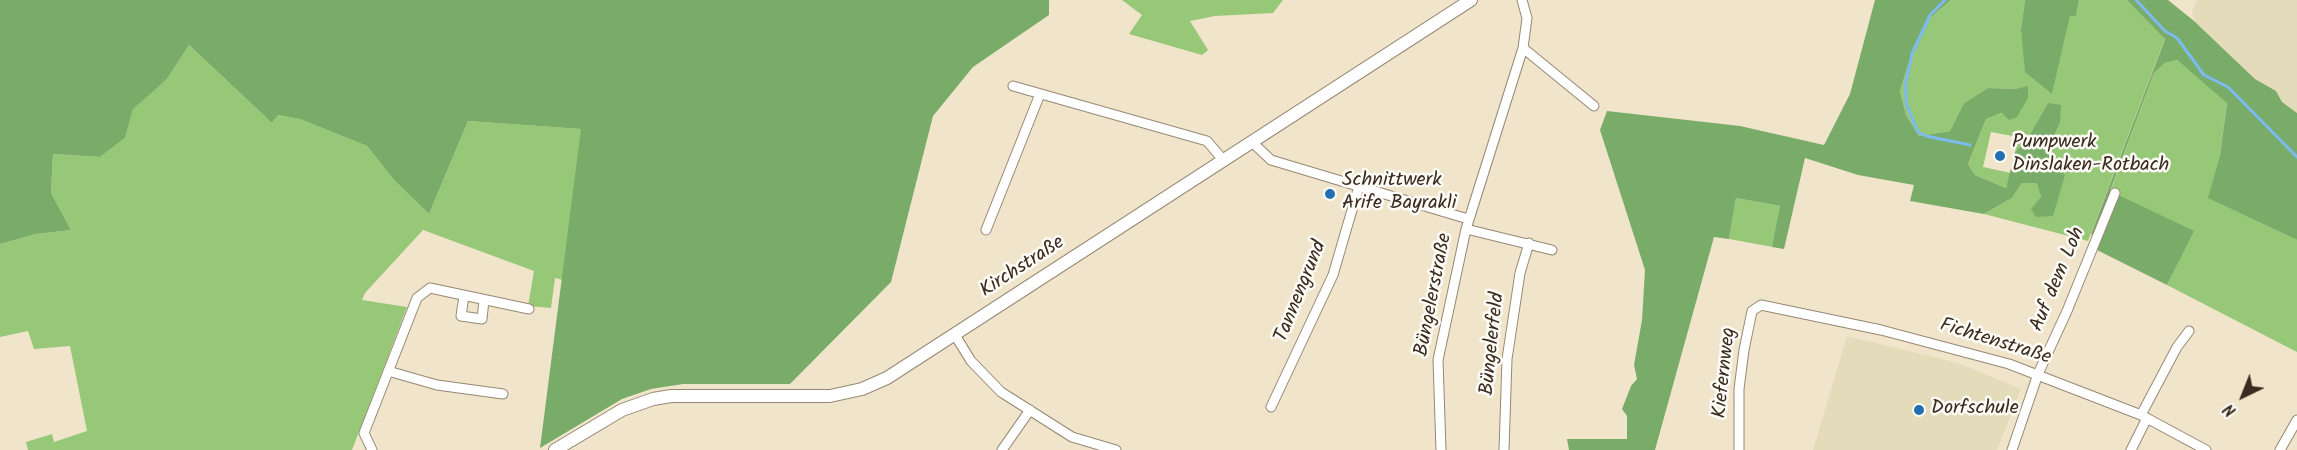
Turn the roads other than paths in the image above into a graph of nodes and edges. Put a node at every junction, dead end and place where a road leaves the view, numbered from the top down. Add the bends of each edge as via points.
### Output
1 (1471, 0) edge
2 (1522, 0) edge
3 (1523, 48) junction
4 (1013, 86) dead end
5 (1040, 94) junction
6 (1594, 106) dead end
7 (1253, 143) junction
8 (1224, 160) junction
9 (1359, 186) junction
10 (2115, 193) dead end
11 (1468, 219) junction
12 (1466, 229) junction
13 (986, 230) dead end
14 (1529, 243) junction
15 (1552, 250) dead end
16 (464, 296) junction
17 (484, 300) junction
18 (1761, 305) joint
19 (529, 309) dead end
20 (2189, 331) dead end
21 (955, 335) junction
22 (388, 372) junction
23 (2038, 374) junction
24 (503, 394) dead end
25 (1271, 407) dead end
26 (1030, 410) junction
27 (2144, 416) junction
28 (2297, 420) edge
29 (372, 450) edge
30 (555, 450) edge
31 (1002, 450) edge
32 (1116, 450) edge
33 (1441, 450) edge
34 (1504, 450) edge
35 (1739, 450) edge
36 (2012, 450) edge
37 (2132, 450) edge
38 (2206, 450) edge
39 (2280, 450) edge

1 - 7 street, Kirchstraße
2 - 3 street, Büngelerstraße via 1527,18
3 - 6 street
3 - 11 street, Büngelerstraße
4 - 5 street
5 - 8 street via 1207,141
5 - 13 street
7 - 8 street, Kirchstraße
7 - 9 street via 1271,160
8 - 21 street, Kirchstraße
9 - 11 street
9 - 25 street, Tannengrund via 1333,275
10 - 23 street, Auf dem Loh
11 - 12 street, Büngelerstraße
12 - 14 street
12 - 33 street, Büngelerstraße via 1438,360
14 - 15 street
14 - 34 street, Büngelerfeld via 1520,273 1507,359
16 - 17 street
16 - 17 street via 461,316 483,319
16 - 22 street via 430,288 417,298
17 - 19 street
18 - 23 street, Fichtenstraße via 1881,330
18 - 35 street, Kiefernweg via 1752,311 1744,350 1739,389
20 - 27 street via 2177,346
21 - 26 street via 971,361 1001,392
21 - 30 street, Kirchstraße via 915,363 862,389 830,396 653,399 622,410
22 - 24 street via 437,386
22 - 29 street via 364,433
23 - 27 street, Fichtenstraße
23 - 36 street, Auf dem Loh
26 - 31 street
26 - 32 street via 1072,437
27 - 37 street
27 - 38 street, Fichtenstraße
28 - 39 street

